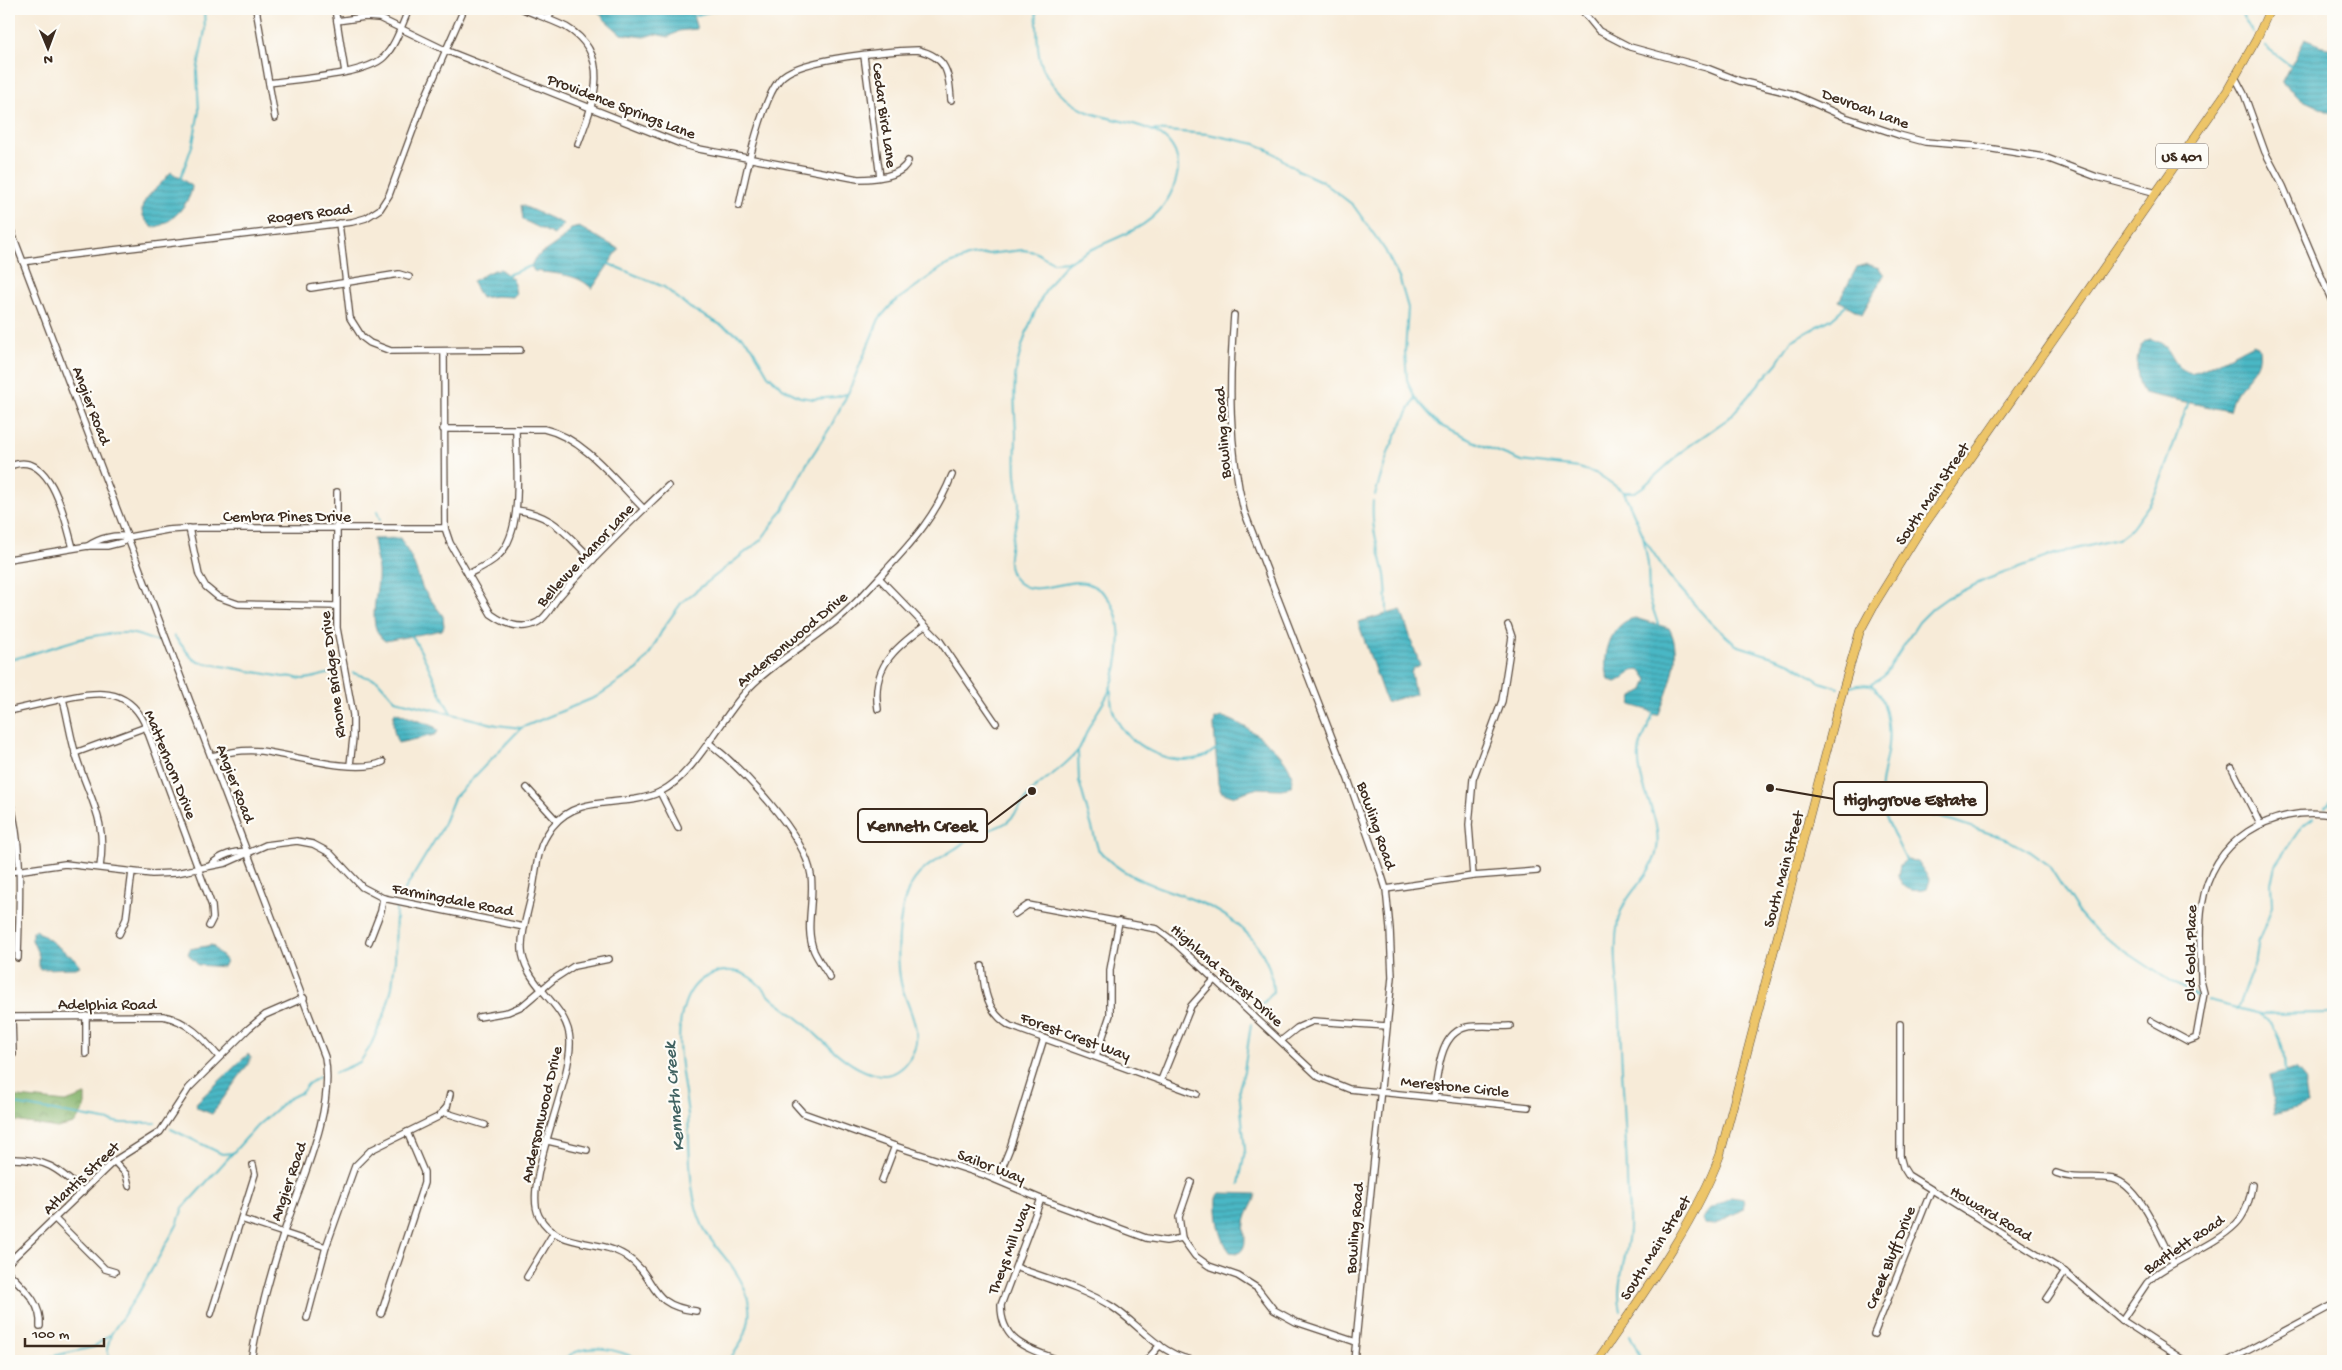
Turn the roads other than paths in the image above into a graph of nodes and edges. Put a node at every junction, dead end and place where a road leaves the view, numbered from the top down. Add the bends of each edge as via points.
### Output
1 (256, 9) edge
2 (335, 9) edge
3 (409, 9) edge
4 (464, 9) edge
5 (523, 9) edge
6 (553, 9) edge
7 (1581, 9) edge
8 (2270, 9) edge
9 (548, 20) junction
10 (337, 21) junction
11 (400, 28) junction
12 (445, 50) junction
13 (864, 56) junction
14 (344, 72) junction
15 (2234, 77) junction
16 (269, 83) junction
17 (951, 100) dead end
18 (591, 108) junction
19 (274, 118) dead end
20 (578, 144) dead end
21 (748, 158) junction
22 (908, 162) dead end
23 (880, 177) junction
24 (2157, 193) junction
25 (739, 206) dead end
26 (339, 223) junction
27 (9, 225) edge
28 (23, 262) junction
29 (409, 277) dead end
30 (346, 283) junction
31 (311, 288) dead end
32 (2333, 304) edge
33 (1234, 315) dead end
34 (520, 350) dead end
35 (444, 351) junction
36 (443, 428) junction
37 (516, 429) junction
38 (13, 465) dead end
39 (952, 475) dead end
40 (668, 486) dead end
41 (336, 492) dead end
42 (644, 509) junction
43 (516, 510) junction
44 (189, 528) junction
45 (445, 528) junction
46 (336, 529) junction
47 (129, 537) junction
48 (73, 548) junction
49 (9, 559) edge
50 (593, 560) junction
51 (468, 574) junction
52 (879, 578) junction
53 (336, 606) junction
54 (1508, 625) dead end
55 (924, 626) junction
56 (63, 699) junction
57 (878, 709) dead end
58 (9, 711) edge
59 (996, 723) dead end
60 (146, 727) junction
61 (709, 743) junction
62 (75, 753) junction
63 (212, 756) junction
64 (383, 762) dead end
65 (350, 765) junction
66 (2232, 768) dead end
67 (527, 788) dead end
68 (660, 792) junction
69 (9, 798) edge
70 (2333, 814) edge
71 (557, 821) junction
72 (2260, 824) junction
73 (678, 828) dead end
74 (248, 852) junction
75 (100, 867) junction
76 (198, 869) junction
77 (19, 870) junction
78 (1537, 871) dead end
79 (9, 872) edge
80 (132, 872) junction
81 (1473, 876) junction
82 (1386, 889) junction
83 (383, 898) junction
84 (1015, 914) dead end
85 (1119, 921) junction
86 (209, 926) dead end
87 (524, 927) junction
88 (119, 934) dead end
89 (369, 942) dead end
90 (18, 958) dead end
91 (609, 958) dead end
92 (982, 966) dead end
93 (830, 978) dead end
94 (1214, 980) junction
95 (541, 989) junction
96 (304, 998) junction
97 (86, 1016) junction
98 (10, 1017) edge
99 (479, 1017) dead end
100 (2151, 1021) dead end
101 (1900, 1024) dead end
102 (1387, 1026) junction
103 (1510, 1026) dead end
104 (1044, 1038) junction
105 (1282, 1040) junction
106 (13, 1054) dead end
107 (86, 1054) dead end
108 (219, 1057) junction
109 (1096, 1057) junction
110 (1161, 1080) junction
111 (1380, 1091) junction
112 (450, 1094) dead end
113 (1197, 1094) dead end
114 (1434, 1097) junction
115 (795, 1104) dead end
116 (1528, 1107) dead end
117 (443, 1112) junction
118 (486, 1125) dead end
119 (407, 1132) junction
120 (548, 1141) junction
121 (895, 1146) junction
122 (587, 1150) dead end
123 (9, 1158) edge
124 (114, 1161) junction
125 (253, 1165) dead end
126 (2056, 1173) dead end
127 (882, 1180) dead end
128 (997, 1180) junction
129 (1191, 1182) dead end
130 (2252, 1185) dead end
131 (129, 1186) dead end
132 (1931, 1191) junction
133 (83, 1192) junction
134 (1041, 1199) junction
135 (55, 1219) junction
136 (240, 1219) junction
137 (554, 1232) junction
138 (284, 1233) junction
139 (1182, 1238) junction
140 (326, 1247) junction
141 (9, 1262) edge
142 (2174, 1262) junction
143 (1016, 1267) junction
144 (115, 1272) dead end
145 (2065, 1272) junction
146 (9, 1273) edge
147 (527, 1277) dead end
148 (2047, 1299) dead end
149 (2333, 1305) edge
150 (696, 1311) dead end
151 (211, 1314) dead end
152 (381, 1314) dead end
153 (307, 1318) dead end
154 (2122, 1320) junction
155 (40, 1326) dead end
156 (1874, 1334) dead end
157 (1356, 1342) junction
158 (1160, 1346) junction
159 (251, 1361) edge
160 (1061, 1361) edge
161 (1146, 1361) edge
162 (1200, 1361) edge
163 (1354, 1361) edge
164 (1598, 1361) edge
165 (2185, 1361) edge
166 (2228, 1361) edge

1 - 16 street
2 - 10 street
3 - 11 street
4 - 12 street, Rogers Road
5 - 9 street
6 - 9 street
7 - 24 street, Devroah Lane via 1599,31 1630,47 1707,68 1740,81 1781,90 1899,135 1925,142 2044,157
8 - 15 highway, US 401
9 - 18 street via 575,34 592,58 596,85
10 - 11 street, Providence Springs Lane via 372,18
10 - 14 street
11 - 12 street, Providence Springs Lane
11 - 14 street via 390,49 379,62
12 - 18 street, Providence Springs Lane
12 - 26 street, Rogers Road via 389,195 380,210 366,218
13 - 17 street via 908,50 928,52 947,68
13 - 21 street via 802,65 783,76 772,92
13 - 23 street, Cedar Bird Lane
14 - 16 street
15 - 24 highway, US 401
15 - 32 street via 2241,86 2264,152 2283,186
16 - 19 street
18 - 20 street
18 - 21 street, Providence Springs Lane via 681,144
21 - 23 street, Providence Springs Lane via 851,178
21 - 25 street
22 - 23 street, Providence Springs Lane via 903,169
24 - 164 highway, South Main Street / US 401 via 1918,534 1860,631 1720,1156 1695,1209
26 - 28 street, Rogers Road
26 - 30 street
27 - 28 street, Angier Road
28 - 47 street, Angier Road
29 - 30 street via 399,274
30 - 31 street
30 - 35 street via 350,318 370,343 391,351
33 - 82 street, Bowling Road via 1230,362 1232,421 1236,475 1244,511 1348,779
34 - 35 street
35 - 36 street, Bellevue Manor Lane
36 - 37 street
36 - 45 street, Bellevue Manor Lane
37 - 42 street via 544,429 567,436
37 - 43 street
38 - 48 street via 31,465 52,484
39 - 52 street, Andersonwood Drive via 923,530
40 - 42 street, Bellevue Manor Lane
41 - 46 street, Rhone Bridge Drive
42 - 50 street, Bellevue Manor Lane
43 - 50 street via 545,517
43 - 51 street via 514,530 498,557
44 - 46 street, Cembra Pines Drive
44 - 47 street, Cembra Pines Drive
44 - 53 street via 198,575 218,597 238,604
45 - 46 street, Cembra Pines Drive
45 - 51 street, Bellevue Manor Lane
46 - 53 street, Rhone Bridge Drive
47 - 48 street, Cembra Pines Drive via 121,535
47 - 63 street, Angier Road
48 - 49 street, Cembra Pines Drive
50 - 51 street, Bellevue Manor Lane via 544,618 521,626 510,625 491,614
52 - 55 street
52 - 61 street, Andersonwood Drive via 832,624 755,682 735,703
53 - 65 street, Rhone Bridge Drive via 339,646 353,720
54 - 81 street via 1512,637 1502,701 1473,779 1469,825
55 - 57 street via 890,655 878,675
55 - 59 street via 940,641
56 - 58 street, Matterhorn Drive
56 - 60 street, Matterhorn Drive via 94,693 115,696 133,707
56 - 62 street
60 - 62 street
60 - 76 street, Matterhorn Drive
61 - 68 street, Andersonwood Drive via 678,778
61 - 93 street via 754,783 802,850 811,873 810,920 814,950
62 - 75 street via 102,828
63 - 65 street via 256,750
63 - 74 street, Angier Road
64 - 65 street via 371,767
66 - 72 street
67 - 71 street
68 - 71 street, Andersonwood Drive via 587,804
68 - 73 street
69 - 77 street
70 - 72 street, Old Gold Place via 2298,813
71 - 87 street, Andersonwood Drive via 541,848
72 - 100 street, Old Gold Place via 2240,837 2228,850 2206,888 2201,916 2201,981 2204,993 2196,1038 2188,1041
74 - 76 street, Farmingdale Road via 240,850
74 - 83 street, Farmingdale Road via 284,842 313,844 330,853 362,887
74 - 96 street, Angier Road
75 - 77 street, Farmingdale Road via 58,864
75 - 80 street, Farmingdale Road
76 - 80 street, Farmingdale Road via 164,874
76 - 86 street, Matterhorn Drive via 213,910
77 - 79 street, Farmingdale Road
77 - 90 street
78 - 81 street
80 - 88 street via 126,919
81 - 82 street
82 - 102 street, Bowling Road via 1392,977
83 - 87 street, Farmingdale Road
83 - 89 street
84 - 85 street, Highland Forest Drive via 1028,905
85 - 94 street, Highland Forest Drive via 1157,929
85 - 109 street via 1110,970 1110,1016
87 - 95 street, Andersonwood Drive via 523,956
91 - 95 street via 574,966
92 - 104 street, Forest Crest Way via 987,1000 1001,1020
94 - 105 street, Highland Forest Drive
94 - 110 street via 1191,1006
95 - 99 street via 514,1010
95 - 120 street, Andersonwood Drive via 564,1018 571,1043
96 - 108 street, Atlantis Street via 265,1015
96 - 138 street, Angier Road via 324,1052 327,1092 320,1127
97 - 98 street, Adelphia Road
97 - 107 street
97 - 108 street, Adelphia Road via 173,1018 190,1027
98 - 106 street
101 - 132 street, Howard Road via 1902,1168
102 - 105 street via 1313,1021
102 - 111 street, Bowling Road
103 - 114 street via 1465,1028 1448,1039 1440,1059
104 - 109 street, Forest Crest Way
104 - 128 street
105 - 111 street, Highland Forest Drive via 1319,1077 1349,1089
108 - 124 street, Atlantis Street via 189,1088 160,1132
109 - 110 street, Forest Crest Way
110 - 113 street, Forest Crest Way
111 - 114 street, Merestone Circle
111 - 157 street, Bowling Road
112 - 117 street
114 - 116 street, Merestone Circle
115 - 121 street, Sailor Way via 804,1113
117 - 118 street
117 - 119 street
119 - 140 street via 371,1150 359,1162 350,1178
119 - 152 street via 424,1172 424,1183
120 - 122 street
120 - 137 street, Andersonwood Drive via 536,1190 536,1205 541,1219
121 - 127 street
121 - 128 street, Sailor Way
123 - 133 street via 50,1164
124 - 131 street via 126,1174
124 - 133 street, Atlantis Street
125 - 136 street via 255,1174
126 - 142 street via 2075,1178 2116,1180 2132,1191
128 - 134 street, Sailor Way
129 - 139 street via 1180,1217
130 - 142 street, Bartlett Road via 2246,1210 2237,1224
132 - 145 street, Howard Road
132 - 156 street, Creek Bluff Drive
133 - 135 street, Atlantis Street
134 - 139 street, Sailor Way via 1146,1238 1166,1241
134 - 143 street, Theys Mill Way
135 - 141 street, Atlantis Street
135 - 144 street via 105,1270
136 - 138 street
136 - 151 street
137 - 147 street
137 - 150 street, Andersonwood Drive via 572,1241 626,1256 666,1303
138 - 140 street
138 - 159 street, Angier Road
139 - 157 street via 1195,1256 1209,1266 1238,1276 1257,1288 1274,1310 1296,1322
140 - 153 street
142 - 154 street, Bartlett Road via 2147,1282
143 - 158 street via 1086,1292 1112,1307
143 - 160 street, Theys Mill Way via 1001,1305 1006,1331 1018,1344
145 - 148 street
145 - 154 street, Howard Road
146 - 155 street via 38,1309
149 - 166 street
154 - 165 street, Howard Road
157 - 163 street, Bowling Road
158 - 161 street
158 - 162 street via 1174,1355

